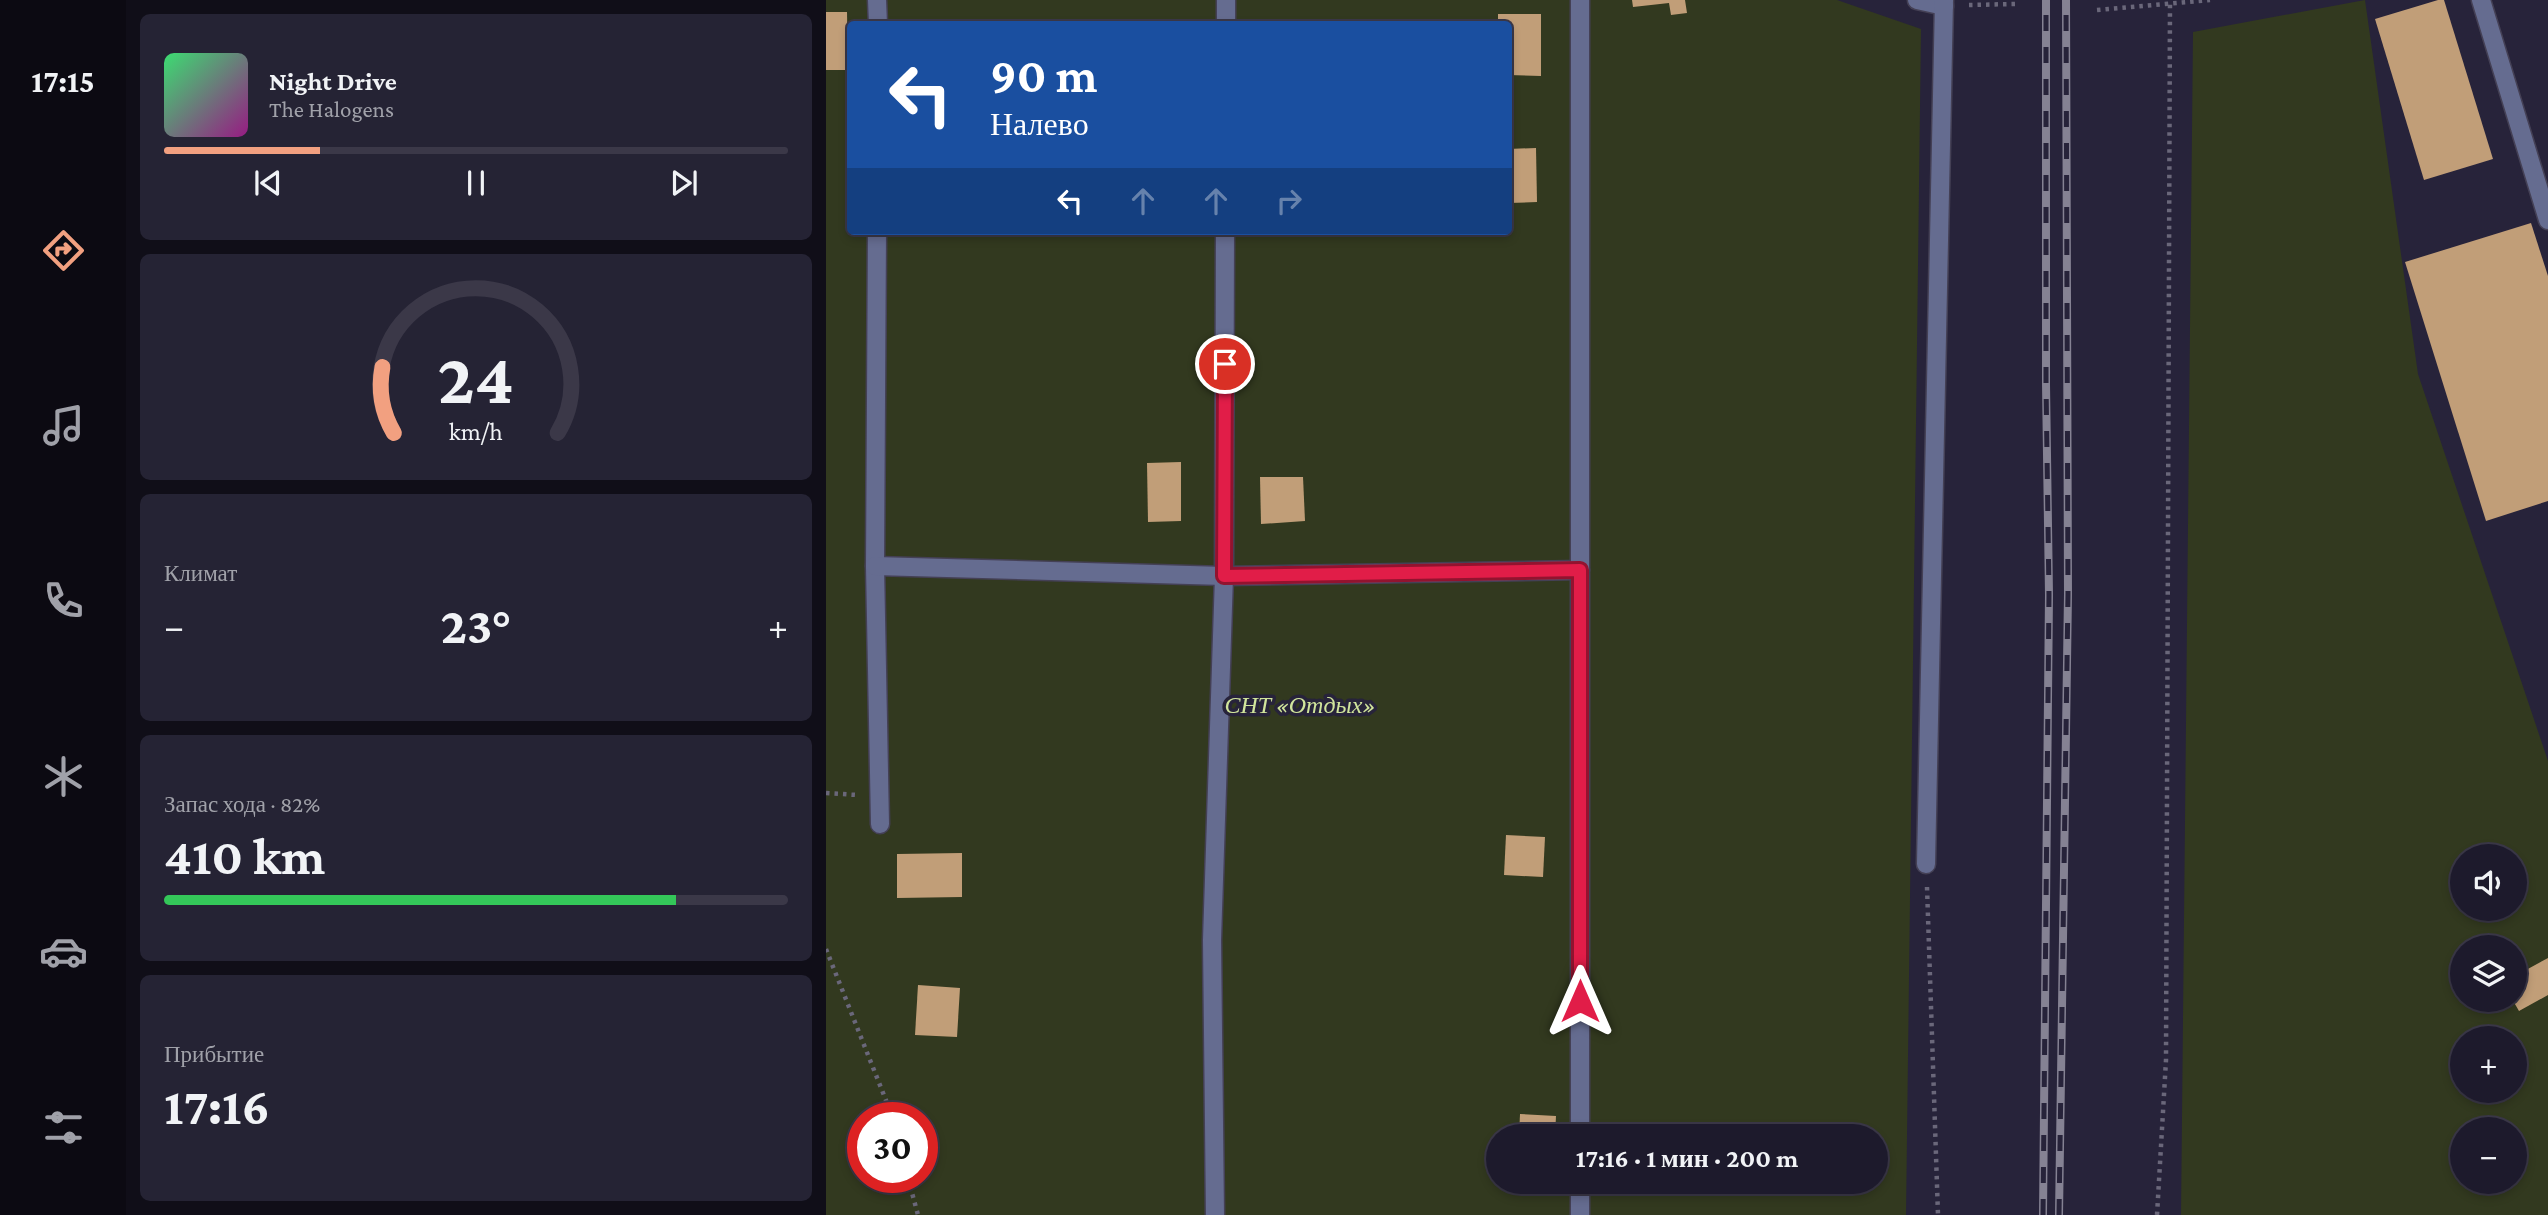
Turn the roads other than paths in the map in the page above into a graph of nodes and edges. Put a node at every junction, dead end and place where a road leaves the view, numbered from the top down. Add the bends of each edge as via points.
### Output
1 (877, 0) edge
2 (1226, 0) edge
3 (1580, 0) edge
4 (1917, 0) edge
5 (2482, 0) edge
6 (1944, 3) edge
7 (878, 21) edge
8 (1226, 21) edge
9 (2548, 220) edge
10 (877, 235) edge
11 (1226, 235) edge
12 (875, 566) junction
13 (1580, 570) junction
14 (1224, 576) junction
15 (880, 824) dead end
16 (1926, 864) road end
17 (1580, 1124) edge
18 (1580, 1194) edge
19 (1216, 1215) edge
20 (1580, 1215) edge

1 - 7 street
2 - 8 street
3 - 13 street
4 - 6 street
5 - 9 street
6 - 16 street
10 - 12 street
11 - 14 street
12 - 14 street
12 - 15 street
13 - 14 street
13 - 17 street
14 - 19 street via 1212,940
18 - 20 street

